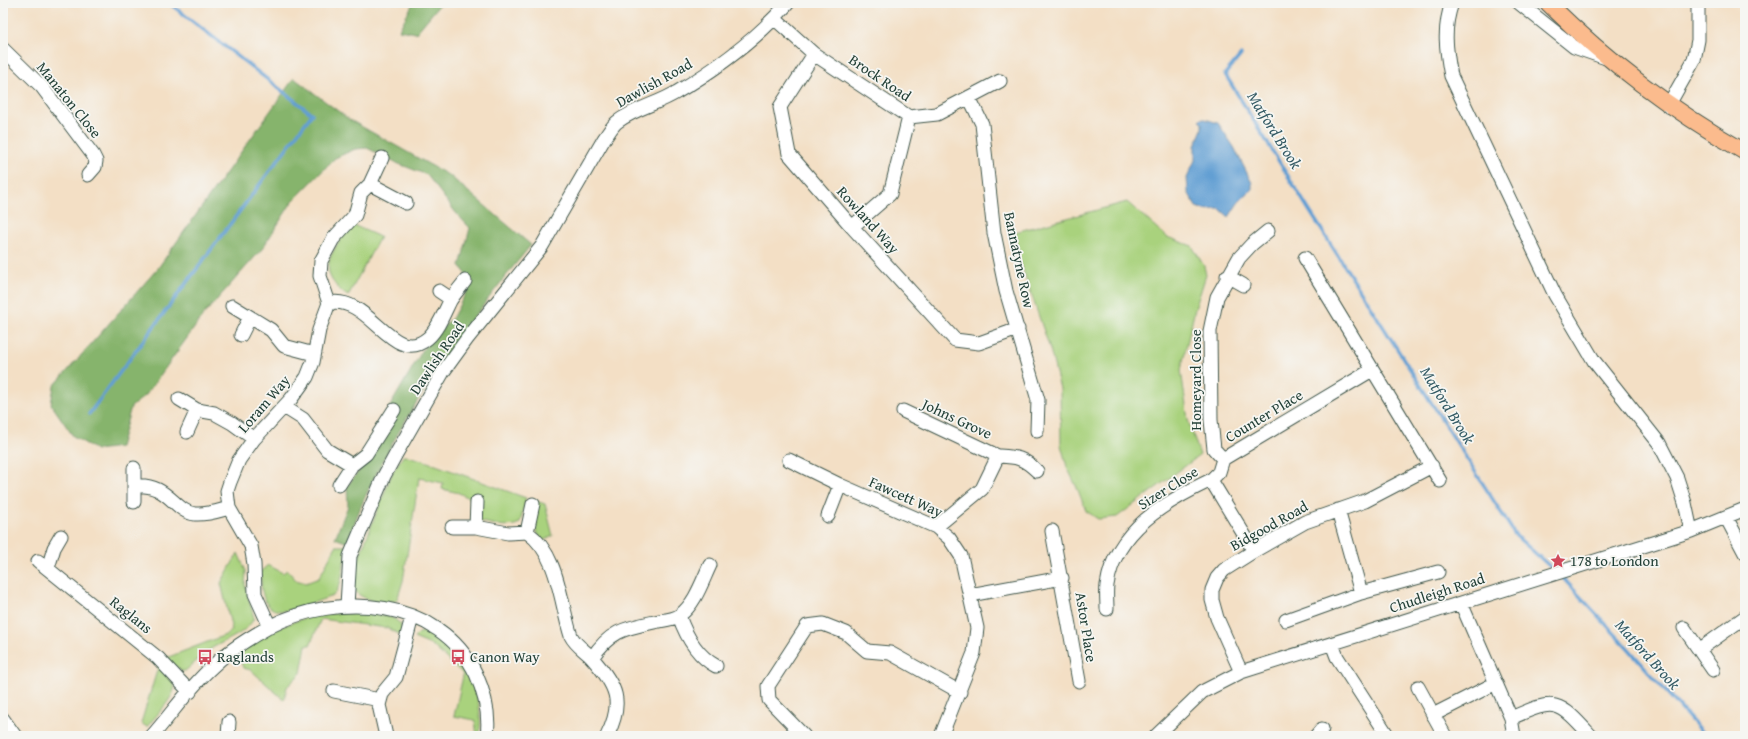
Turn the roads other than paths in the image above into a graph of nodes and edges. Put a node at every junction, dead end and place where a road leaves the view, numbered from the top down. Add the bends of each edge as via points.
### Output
1 (788, 3) edge
2 (1452, 3) edge
3 (1519, 3) edge
4 (1548, 3) edge
5 (1698, 3) edge
6 (775, 19) junction
7 (3, 49) edge
8 (814, 54) junction
9 (1608, 58) junction
10 (1000, 81) dead end
11 (969, 97) junction
12 (1668, 106) junction
13 (909, 117) junction
14 (1745, 152) edge
15 (382, 158) dead end
16 (88, 175) dead end
17 (370, 184) junction
18 (406, 204) dead end
19 (852, 227) junction
20 (1268, 231) dead end
21 (1305, 258) dead end
22 (1227, 276) junction
23 (465, 281) dead end
24 (1243, 285) dead end
25 (439, 291) dead end
26 (451, 299) junction
27 (329, 303) junction
28 (232, 306) dead end
29 (250, 317) junction
30 (1018, 329) junction
31 (241, 335) dead end
32 (314, 354) junction
33 (1372, 370) junction
34 (179, 399) dead end
35 (284, 407) junction
36 (197, 410) junction
37 (394, 410) dead end
38 (903, 411) dead end
39 (1037, 431) dead end
40 (187, 432) dead end
41 (254, 439) junction
42 (998, 456) junction
43 (1223, 459) junction
44 (789, 460) dead end
45 (352, 465) junction
46 (1432, 466) junction
47 (134, 468) dead end
48 (1037, 471) dead end
49 (1212, 480) junction
50 (1440, 482) dead end
51 (339, 485) dead end
52 (134, 486) junction
53 (840, 486) junction
54 (134, 502) dead end
55 (478, 502) dead end
56 (533, 504) dead end
57 (229, 508) junction
58 (1745, 509) edge
59 (1338, 510) junction
60 (828, 516) dead end
61 (1726, 518) junction
62 (452, 526) dead end
63 (936, 526) junction
64 (476, 528) junction
65 (1691, 531) junction
66 (526, 532) junction
67 (1052, 532) dead end
68 (61, 536) dead end
69 (1254, 551) junction
70 (1745, 553) edge
71 (710, 565) dead end
72 (1438, 572) dead end
73 (1062, 578) junction
74 (1361, 593) junction
75 (970, 595) junction
76 (1460, 603) junction
77 (347, 605) junction
78 (1107, 610) dead end
79 (679, 616) junction
80 (412, 617) junction
81 (1745, 617) edge
82 (1286, 620) dead end
83 (270, 627) junction
84 (1684, 628) dead end
85 (1332, 644) junction
86 (1699, 650) junction
87 (592, 658) junction
88 (716, 666) dead end
89 (1713, 670) dead end
90 (1241, 672) junction
91 (1079, 681) dead end
92 (1496, 684) junction
93 (1418, 686) dead end
94 (334, 691) dead end
95 (190, 692) junction
96 (960, 692) junction
97 (380, 700) junction
98 (1434, 715) junction
99 (1511, 718) junction
100 (3, 719) edge
101 (229, 722) dead end
102 (1159, 735) edge
103 (15, 736) edge
104 (152, 736) edge
105 (228, 736) edge
106 (386, 736) edge
107 (487, 736) edge
108 (607, 736) edge
109 (804, 736) edge
110 (941, 736) edge
111 (1388, 736) edge
112 (1445, 736) edge
113 (1514, 736) edge
114 (1591, 736) edge

1 - 6 street, Dawlish Road
2 - 65 street via 1446,30 1451,76 1558,301 1594,361 1659,443 1677,478
3 - 9 street via 1574,47
4 - 9 main road via 1582,37
5 - 12 street via 1698,40 1694,60
6 - 8 street, Brock Road
6 - 77 street, Dawlish Road via 746,45 676,93 631,113 616,123 604,139 542,246 443,372 396,454 350,556
7 - 16 street, Manaton Close via 42,87 93,155 95,167
8 - 13 street, Brock Road
8 - 19 street, Rowland Way via 780,107 788,154
9 - 12 main road
10 - 11 street, Brock Road
11 - 13 street, Brock Road via 937,114
11 - 30 street, Bannatyne Row via 982,124 994,233 1006,291
12 - 14 main road
13 - 19 street via 890,194
15 - 17 street
17 - 18 street
17 - 27 street via 361,193 352,220 333,239 321,261 320,276
19 - 30 street, Rowland Way via 955,340 979,342
20 - 22 street, Homeyard Close via 1239,258
21 - 33 street
22 - 24 street
22 - 43 street, Homeyard Close via 1217,297 1210,344 1212,440 1214,449
23 - 26 street
25 - 26 street
26 - 27 street via 441,320 428,337 421,342 406,344 397,342 387,335 354,306
27 - 32 street, Loram Way via 318,330
28 - 29 street
29 - 31 street
29 - 32 street via 271,330 284,346
30 - 39 street, Bannatyne Row via 1038,400
32 - 35 street, Loram Way via 304,383
33 - 43 street, Counter Place
33 - 46 street
34 - 36 street
35 - 41 street, Loram Way
35 - 45 street via 303,419 327,450
36 - 40 street
36 - 41 street via 214,413
37 - 45 street via 366,454
38 - 42 street, Johns Grove
41 - 57 street, Loram Way via 239,460 230,482 227,500
42 - 48 street, Johns Grove via 1026,461
42 - 63 street, Johns Grove via 982,489
43 - 49 street, Counter Place via 1219,472
44 - 53 street, Fawcett Way
45 - 51 street
46 - 50 street
46 - 59 street, Bidgood Road via 1365,501
47 - 52 street
49 - 69 street
49 - 78 street, Sizer Close via 1165,505 1134,530 1119,549 1113,565 1107,584
52 - 54 street
52 - 57 street via 155,488 168,495 184,510 195,514 207,514
53 - 60 street
53 - 63 street, Fawcett Way
55 - 64 street
56 - 66 street
57 - 83 street, Loram Way via 251,546 255,594
58 - 61 street, Chudleigh Road
59 - 69 street, Bidgood Road via 1305,522
59 - 74 street
61 - 65 street, Chudleigh Road
61 - 70 street
62 - 64 street
63 - 75 street, Fawcett Way via 949,538 961,556
64 - 66 street via 508,533
65 - 76 street, Chudleigh Road
66 - 87 street via 544,553 554,570 572,639
67 - 73 street, Astor Place
68 - 95 street, Raglans via 43,564 158,658
69 - 90 street, Bidgood Road via 1224,570 1212,590 1217,618
71 - 79 street via 693,601
72 - 74 street
73 - 75 street, Astor Place
73 - 91 street, Astor Place
74 - 82 street
75 - 96 street, Fawcett Way via 976,637 974,653
76 - 85 street, Chudleigh Road
76 - 92 street
77 - 80 street via 385,609
77 - 83 street via 312,612
79 - 87 street via 614,634 601,645
79 - 88 street via 695,648 706,661
80 - 97 street via 396,677
80 - 107 street via 448,636 466,655 484,695
81 - 86 street
83 - 95 street via 222,658
84 - 86 street
85 - 90 street, Chudleigh Road
85 - 111 street via 1337,657
86 - 89 street
87 - 108 street via 608,679 617,698 615,717
90 - 102 street, Chudleigh Road via 1202,692
92 - 98 street
92 - 99 street
93 - 98 street
94 - 97 street
95 - 104 street
96 - 109 street via 890,653 866,652 846,634 823,624 807,626 768,686 769,700
96 - 110 street, Fawcett Way
97 - 106 street via 379,709
98 - 112 street
99 - 113 street
99 - 114 street via 1536,707 1555,704 1567,711
100 - 103 street
101 - 105 street

